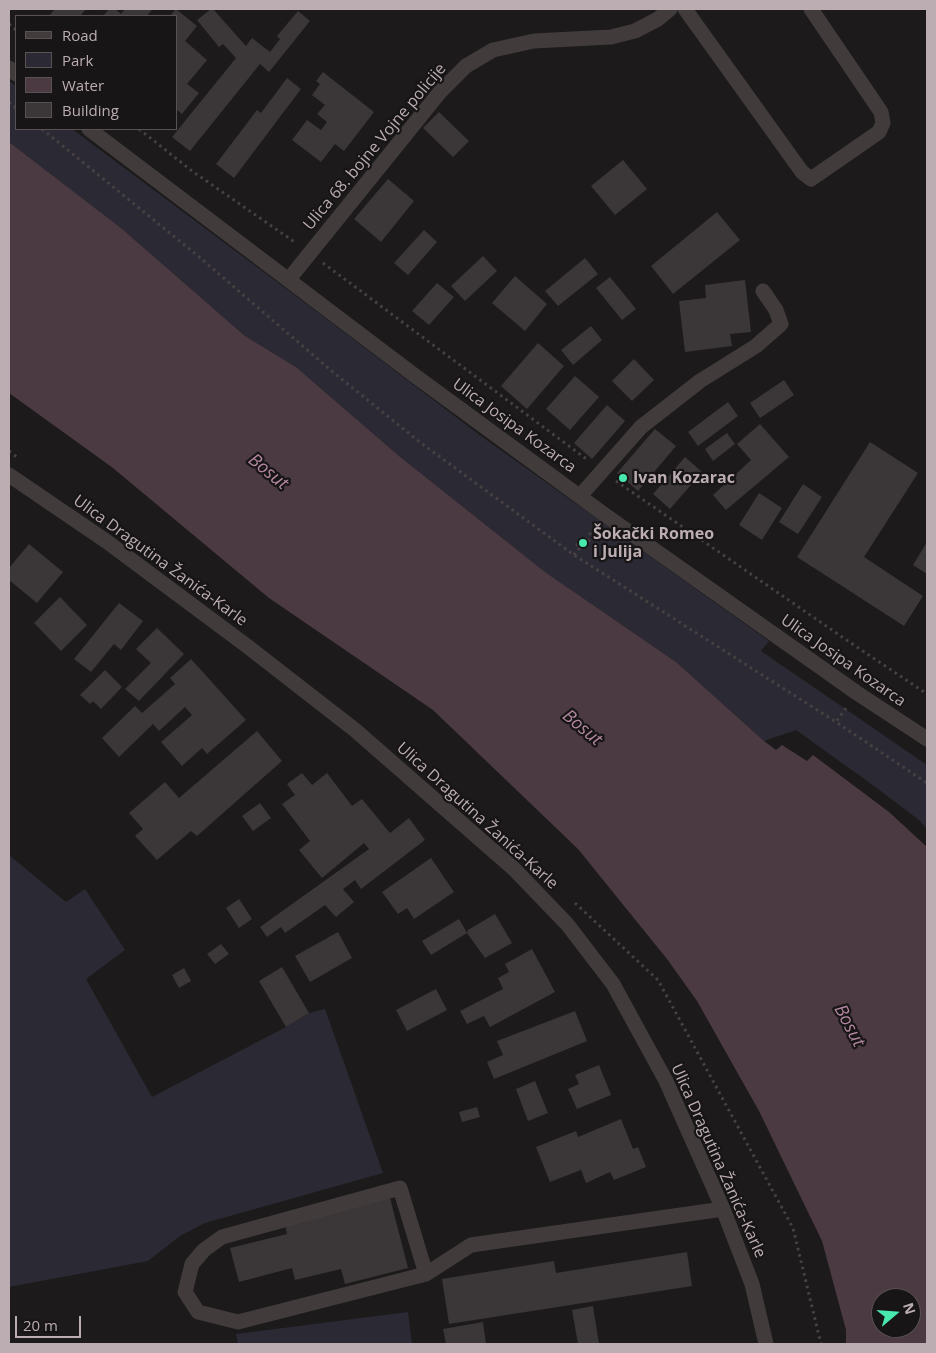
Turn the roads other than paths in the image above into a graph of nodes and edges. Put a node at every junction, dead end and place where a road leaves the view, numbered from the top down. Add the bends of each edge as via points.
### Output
1 (670, 9) edge
2 (685, 9) edge
3 (811, 9) edge
4 (90, 130) edge
5 (289, 280) junction
6 (763, 290) dead end
7 (9, 475) edge
8 (580, 496) junction
9 (927, 739) edge
10 (723, 1209) junction
11 (426, 1274) junction
12 (766, 1344) edge

1 - 5 street, Ulica 68. bojne Vojne policije via 635,31 611,37 534,41 493,50 466,66 440,92
2 - 3 street via 802,172 811,179 879,132 882,123 881,112
4 - 5 street, Ulica Josipa Kozarca
5 - 8 street, Ulica Josipa Kozarca
6 - 8 street via 781,324 756,346 700,381 641,426
7 - 10 street, Ulica Dragutina Žanića-Karle via 106,541 355,730 514,869 567,924 614,984 666,1081
8 - 9 street, Ulica Josipa Kozarca
10 - 11 street via 471,1245
10 - 12 street, Ulica Dragutina Žanića-Karle via 752,1284
11 - 11 street via 238,1322 198,1312 185,1292 192,1264 222,1237 400,1188

